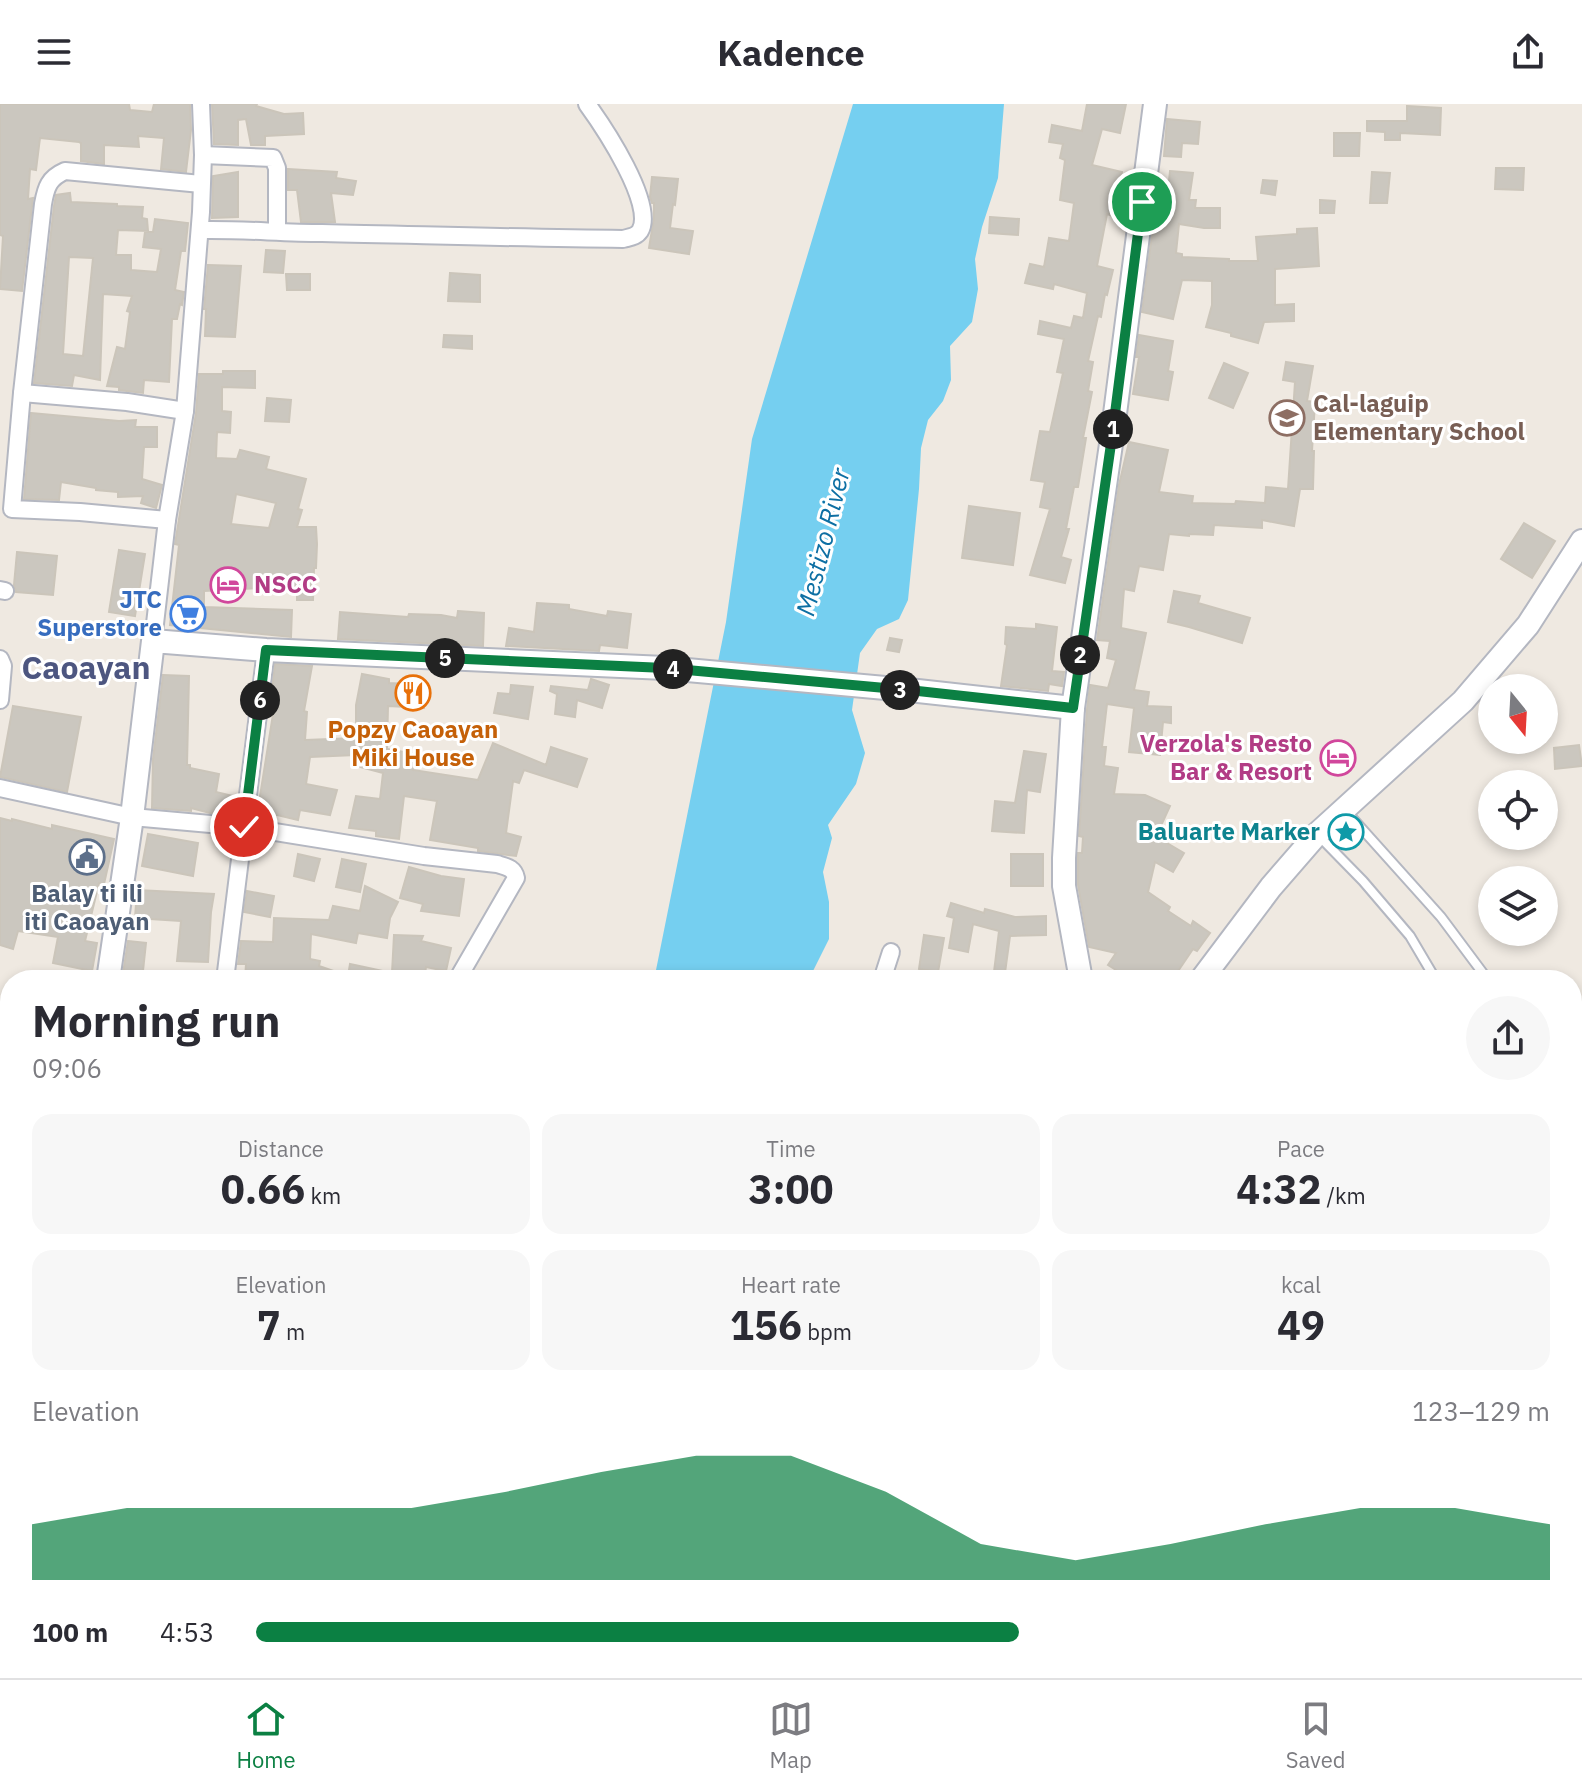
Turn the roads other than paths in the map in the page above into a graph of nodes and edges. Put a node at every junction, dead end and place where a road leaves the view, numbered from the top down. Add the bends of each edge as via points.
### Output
1 (201, 104) edge
2 (587, 104) edge
3 (1155, 104) edge
4 (203, 155) junction
5 (201, 184) junction
6 (200, 230) junction
7 (277, 231) junction
8 (22, 393) junction
9 (185, 411) junction
10 (6, 508) edge
11 (167, 520) junction
12 (1582, 541) edge
13 (153, 641) junction
14 (266, 650) junction
15 (0, 659) edge
16 (1, 693) edge
17 (1073, 708) junction
18 (0, 788) edge
19 (1345, 810) junction
20 (132, 817) junction
21 (244, 827) junction
22 (1317, 834) junction
23 (891, 952) dead end
24 (109, 970) edge
25 (226, 970) edge
26 (463, 970) edge
27 (885, 970) edge
28 (1079, 970) edge
29 (1209, 970) edge
30 (1430, 970) edge
31 (1481, 970) edge

1 - 4 street
2 - 7 street via 640,200 642,227 632,237
3 - 17 main road
4 - 5 street
4 - 7 street via 273,158
5 - 6 street
5 - 8 street via 65,171 50,180
6 - 7 street
6 - 9 street
8 - 9 street
8 - 10 street
9 - 11 street
10 - 11 street
11 - 13 street
12 - 19 main road via 1528,625 1463,701
13 - 14 main road
13 - 20 main road
14 - 17 main road via 665,668
14 - 21 street
15 - 16 street
17 - 28 main road via 1064,886
18 - 20 street
19 - 22 main road
19 - 31 lane via 1441,917
20 - 21 street
20 - 24 main road
21 - 25 street
21 - 26 street via 509,867 516,878
22 - 29 main road
22 - 30 lane via 1410,936
23 - 27 street

